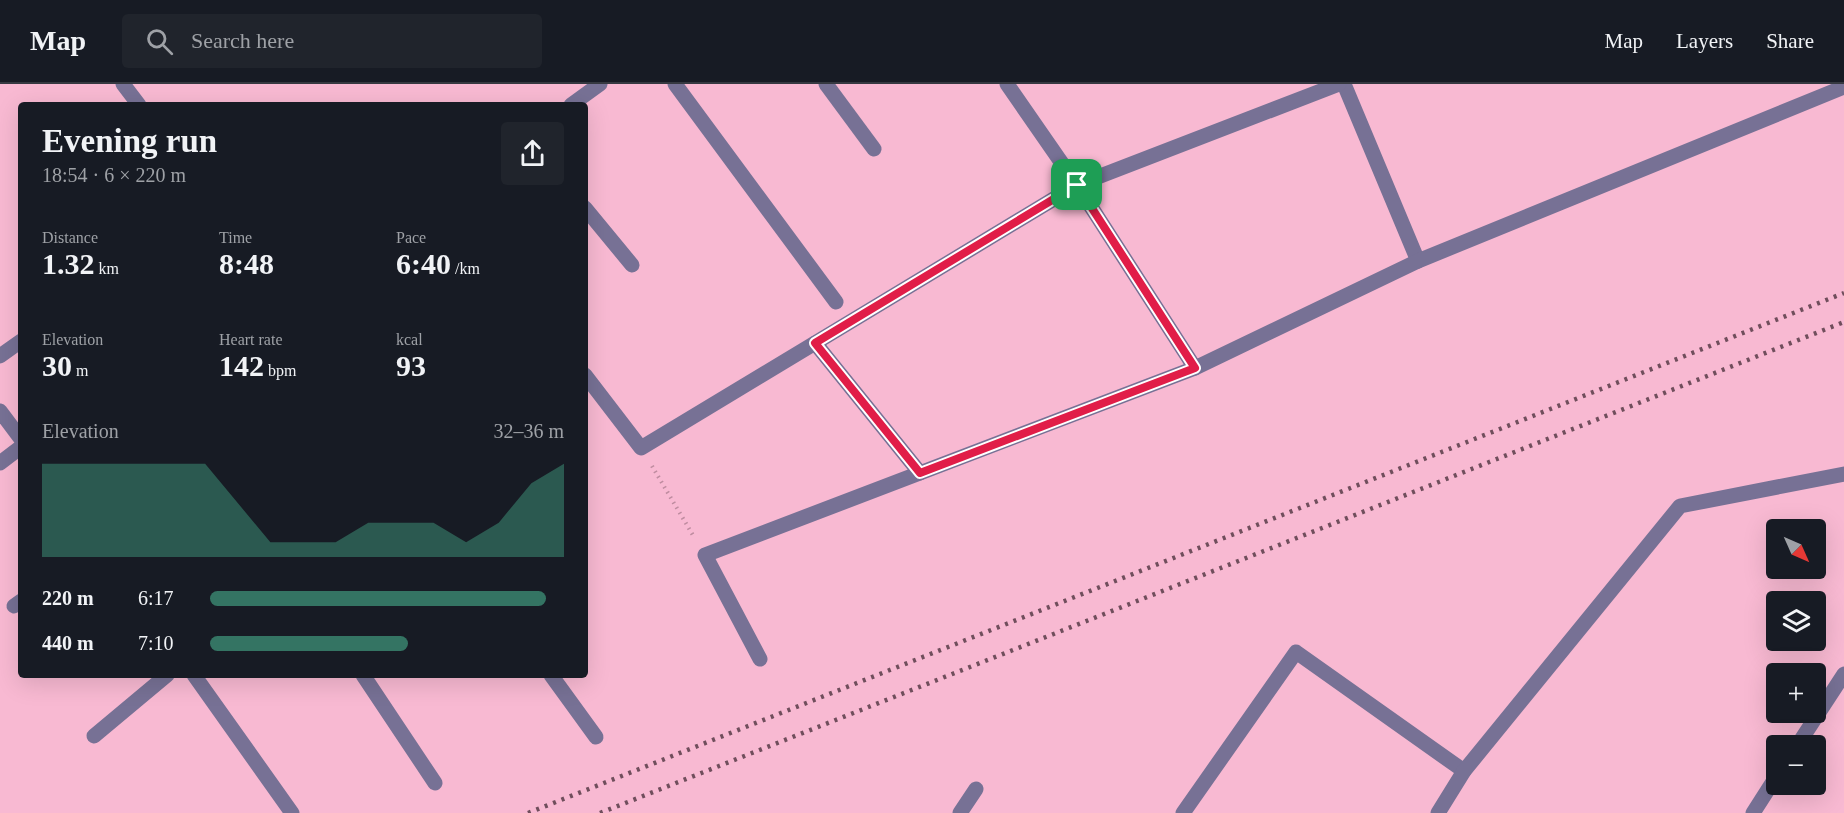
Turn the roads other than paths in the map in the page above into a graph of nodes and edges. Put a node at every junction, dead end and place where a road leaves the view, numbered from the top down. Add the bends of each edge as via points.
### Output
1 (123, 84) edge
2 (600, 84) edge
3 (675, 84) edge
4 (826, 84) edge
5 (1007, 84) edge
6 (1339, 84) edge
7 (1344, 84) edge
8 (1844, 87) edge
9 (137, 102) edge
10 (575, 102) edge
11 (874, 149) dead end
12 (1077, 185) junction
13 (588, 212) edge
14 (1418, 261) junction
15 (632, 265) dead end
16 (836, 302) dead end
17 (18, 343) edge
18 (815, 343) junction
19 (0, 356) edge
20 (1195, 368) junction
21 (588, 379) edge
22 (0, 411) edge
23 (18, 435) edge
24 (18, 449) edge
25 (0, 463) edge
26 (920, 473) junction
27 (1844, 474) edge
28 (760, 659) dead end
29 (1844, 674) edge
30 (163, 678) edge
31 (196, 678) edge
32 (365, 678) edge
33 (553, 678) edge
34 (1804, 735) edge
35 (94, 736) dead end
36 (596, 737) dead end
37 (1464, 771) junction
38 (435, 783) dead end
39 (976, 789) dead end
40 (1766, 793) edge
41 (292, 813) edge
42 (960, 813) edge
43 (1183, 813) edge
44 (1438, 813) edge
45 (1753, 813) edge

1 - 9 street
2 - 10 street
3 - 16 street
4 - 11 street
5 - 12 street
6 - 12 street
7 - 14 street
8 - 14 street
12 - 18 street
12 - 20 street
13 - 15 street
14 - 20 street
17 - 19 street
18 - 21 street via 641,448
18 - 26 street
20 - 26 street
22 - 23 street
24 - 25 street
26 - 28 street via 705,555
27 - 37 street via 1680,506
29 - 34 street
30 - 35 street
31 - 41 street
32 - 38 street
33 - 36 street
37 - 43 street via 1296,652
37 - 44 street
39 - 42 street
40 - 45 street

